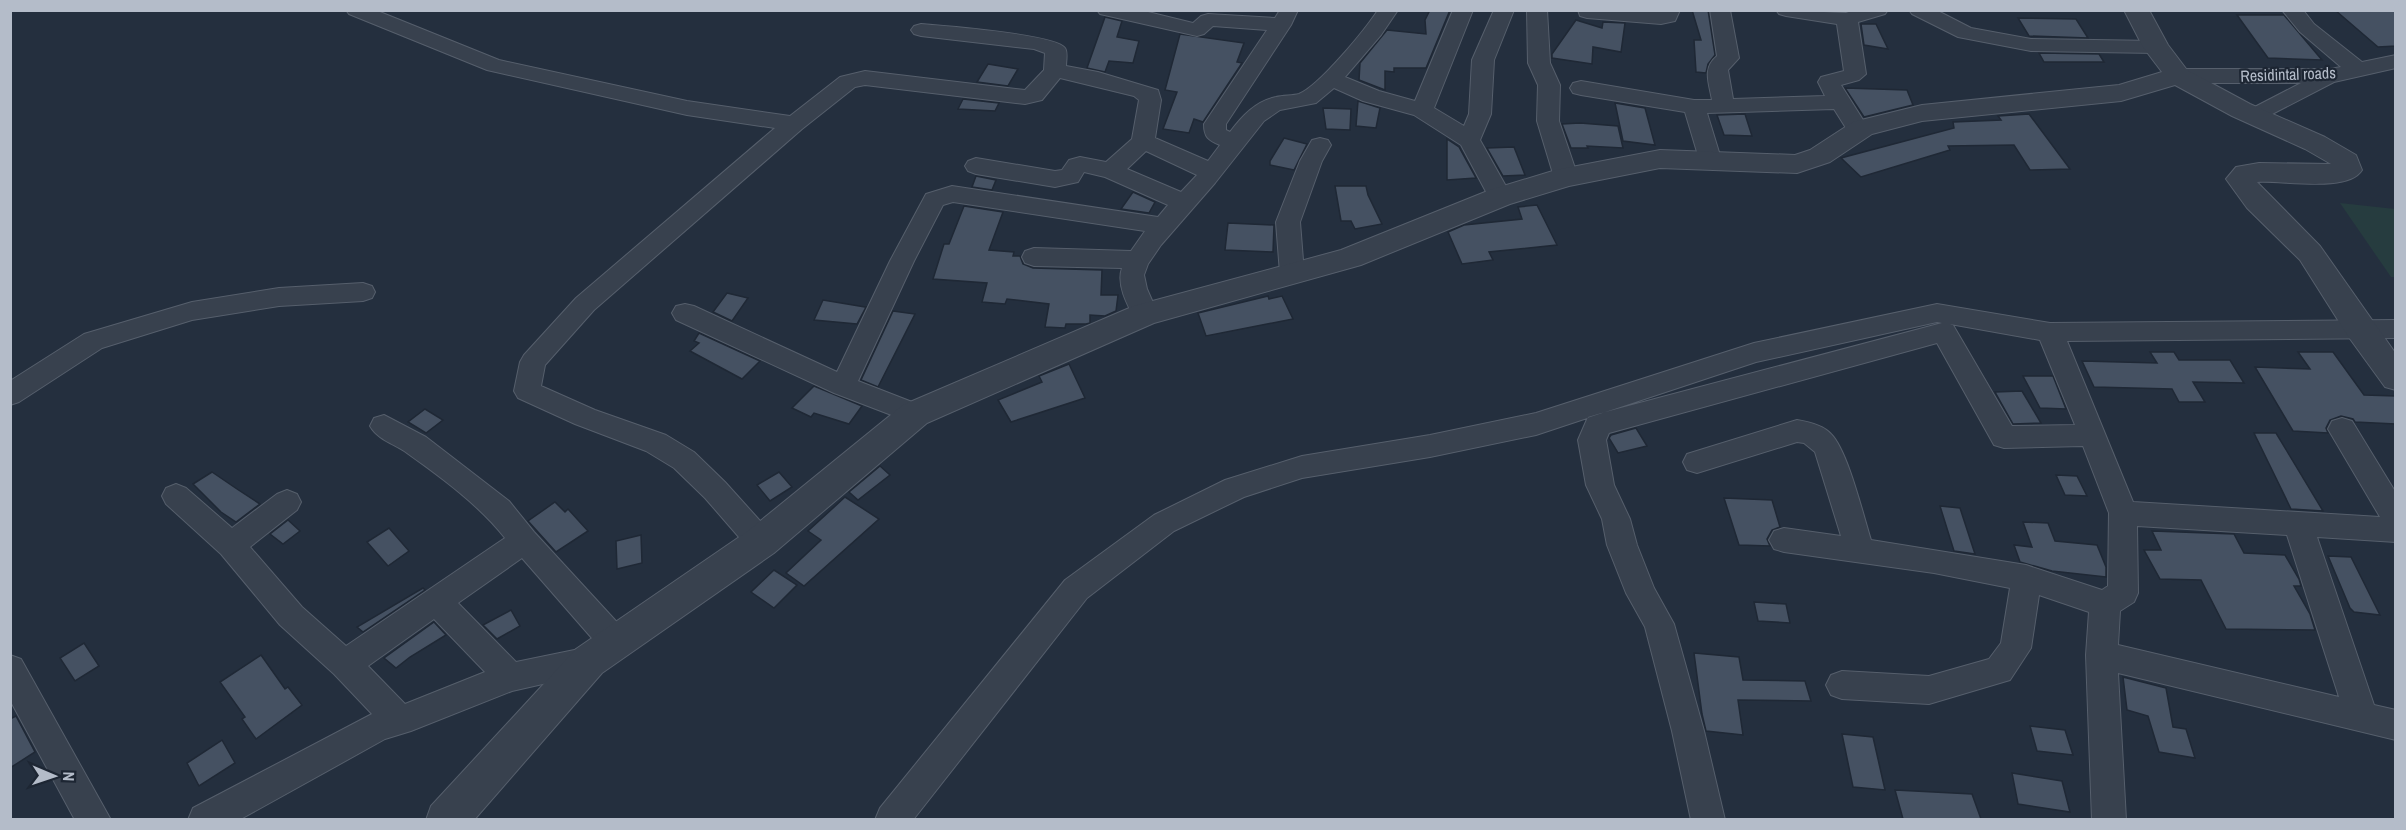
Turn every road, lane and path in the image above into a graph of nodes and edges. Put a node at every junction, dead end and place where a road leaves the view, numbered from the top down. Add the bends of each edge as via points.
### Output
1 (356, 10) edge
2 (1107, 10) edge
3 (1388, 10) edge
4 (1463, 10) edge
5 (1504, 10) edge
6 (1537, 10) edge
7 (1670, 10) edge
8 (1720, 10) edge
9 (1786, 10) edge
10 (1878, 10) edge
11 (1919, 10) edge
12 (2136, 10) edge
13 (2292, 10) edge
14 (1587, 12) edge
15 (1244, 16) edge
16 (1285, 18) edge
17 (1847, 18) junction
18 (921, 30) dead end
19 (2156, 47) junction
20 (2396, 61) edge
21 (2357, 69) junction
22 (1055, 71) junction
23 (2178, 76) junction
24 (2330, 76) junction
25 (1330, 78) junction
26 (1581, 88) dead end
27 (2121, 93) junction
28 (1840, 102) junction
29 (2226, 102) junction
30 (1724, 106) junction
31 (1694, 107) junction
32 (1422, 110) junction
33 (2255, 116) junction
34 (794, 124) junction
35 (1859, 131) junction
36 (1469, 140) junction
37 (1143, 141) junction
38 (1232, 142) junction
39 (1320, 145) dead end
40 (1711, 162) junction
41 (976, 166) dead end
42 (1111, 171) junction
43 (1211, 172) junction
44 (1566, 177) junction
45 (1500, 197) junction
46 (1184, 203) junction
47 (1164, 226) junction
48 (1034, 256) dead end
49 (1137, 260) junction
50 (1292, 273) junction
51 (363, 292) dead end
52 (685, 314) dead end
53 (1145, 314) junction
54 (2359, 328) junction
55 (2396, 329) edge
56 (2050, 332) junction
57 (2396, 378) edge
58 (843, 386) junction
59 (10, 395) edge
60 (915, 414) junction
61 (384, 426) dead end
62 (2342, 429) dead end
63 (2093, 435) junction
64 (1697, 462) dead end
65 (177, 496) dead end
66 (287, 502) dead end
67 (2123, 513) junction
68 (2396, 519) edge
69 (2298, 524) junction
70 (2396, 530) edge
71 (1784, 540) dead end
72 (524, 541) junction
73 (761, 542) junction
74 (231, 545) junction
75 (1860, 551) junction
76 (2026, 578) junction
77 (435, 600) junction
78 (2104, 604) junction
79 (602, 651) junction
80 (2102, 655) junction
81 (345, 664) junction
82 (10, 669) edge
83 (510, 677) junction
84 (1842, 685) dead end
85 (2362, 718) junction
86 (400, 721) junction
87 (2396, 725) edge
88 (94, 819) edge
89 (205, 819) edge
90 (446, 819) edge
91 (892, 819) edge
92 (1708, 819) edge
93 (2109, 819) edge

1 - 34 street via 494,65 687,108
2 - 15 street via 1197,30 1208,20
3 - 25 street
4 - 32 street
5 - 36 street via 1483,60 1480,114
6 - 44 street via 1539,63 1549,85 1548,121
7 - 14 street via 1668,17 1661,18
8 - 30 street via 1728,58 1717,70
9 - 17 street
10 - 17 street
11 - 19 street via 1965,33 2031,45
12 - 19 street
13 - 21 street via 2307,28
15 - 16 street
16 - 38 street via 1215,124 1215,134
17 - 28 street via 1855,74 1830,82
18 - 22 street via 1037,43 1058,53
19 - 23 street
20 - 21 street, Residintal roads
21 - 24 street, Residintal roads
22 - 34 street via 1034,95 1025,97 856,78
22 - 37 street via 1150,95
23 - 24 street, Residintal roads
23 - 27 street
23 - 29 street
24 - 33 street
25 - 32 street via 1371,96
25 - 38 street via 1305,100 1273,103
26 - 31 street
27 - 29 street
27 - 35 street via 1922,113
28 - 30 street
28 - 35 street
29 - 33 street
30 - 31 street
31 - 40 street
32 - 36 street
33 - 54 street via 2346,161 2348,170 2340,174 2259,172 2240,179 2310,252
34 - 73 street via 585,304 533,362 527,391 656,443 684,460
35 - 40 street via 1820,156 1797,164
36 - 45 street
37 - 42 street
37 - 43 street
38 - 43 street
39 - 50 street via 1288,222
40 - 44 street via 1660,159
41 - 42 street via 1055,179 1070,177 1080,164
42 - 46 street
43 - 46 street
44 - 45 street
45 - 50 street via 1350,258
46 - 47 street
47 - 49 street
47 - 58 street via 952,194 941,196 934,200 902,261
48 - 49 street
49 - 53 street via 1132,276
50 - 53 street
51 - 59 street via 279,297 192,311 93,341
52 - 58 street
53 - 60 street
54 - 55 street
54 - 56 street
54 - 57 street
56 - 63 street
56 - 91 street via 1937,313 1754,353 1536,424 1302,468 1235,488 1164,523 1076,589
58 - 60 street
60 - 73 street
61 - 72 street via 416,445 499,509
62 - 68 street
63 - 67 street
63 - 92 street via 2004,437 1944,332 1598,425 1592,440 1600,485 1641,593 1659,624
64 - 75 street via 1797,431 1820,438 1827,448
65 - 74 street
66 - 74 street
67 - 69 street
67 - 78 street via 2123,593
69 - 70 street
69 - 85 street
71 - 75 street
72 - 77 street
72 - 79 street
73 - 79 street
74 - 81 street via 291,616
75 - 76 street
76 - 78 street
76 - 84 street via 2016,648 1999,670 1929,690
77 - 81 street
77 - 83 street
78 - 80 street
79 - 83 street
79 - 90 street
80 - 85 street
80 - 93 street
81 - 86 street
82 - 88 street
83 - 86 street
85 - 87 street
86 - 89 street via 379,726

